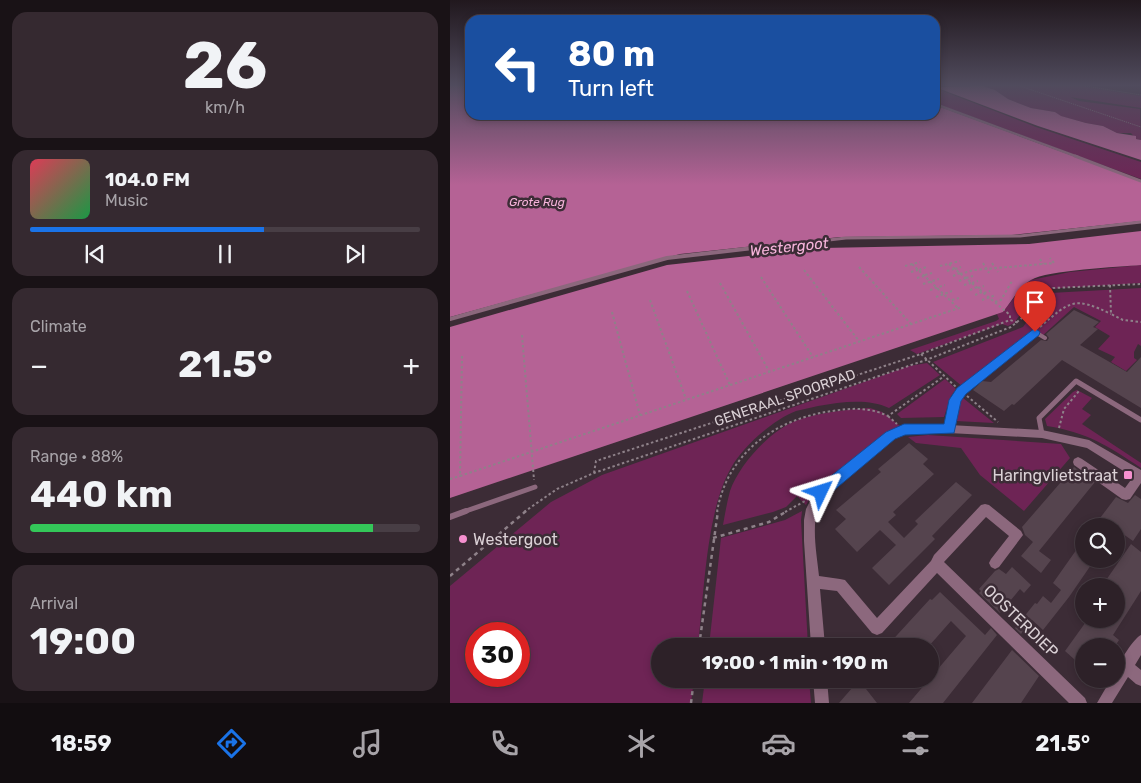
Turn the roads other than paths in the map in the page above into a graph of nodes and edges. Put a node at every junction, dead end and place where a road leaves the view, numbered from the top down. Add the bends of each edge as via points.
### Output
1 (975, 119) edge
2 (1141, 181) edge
3 (1141, 222) edge
4 (450, 319) edge
5 (1044, 338) dead end
6 (1141, 420) edge
7 (949, 429) junction
8 (1042, 434) junction
9 (1078, 462) dead end
10 (1141, 476) edge
11 (535, 487) dead end
12 (450, 517) edge
13 (995, 562) dead end
14 (937, 564) junction
15 (814, 582) junction
16 (818, 638) edge
17 (1141, 642) edge
18 (1126, 666) junction
19 (1141, 679) edge
20 (821, 688) edge
21 (822, 703) edge
22 (1080, 703) edge
23 (1104, 703) edge

1 - 2 lane
3 - 4 lane via 1020,236 846,238 666,258
5 - 7 lane via 1035,332 962,391 955,400
6 - 8 lane via 1076,381 1039,418
7 - 8 street
7 - 15 street via 904,430 890,436 817,498 810,520
8 - 10 street via 1082,442
9 - 10 street via 1126,495
11 - 12 lane
13 - 14 street, OOSTERDIEP via 1017,535 985,509 938,559
14 - 15 street, OOSTERDIEP via 877,628 840,586
14 - 22 street, OOSTERDIEP
15 - 16 street
17 - 18 street
18 - 19 street
18 - 23 street
20 - 21 street

